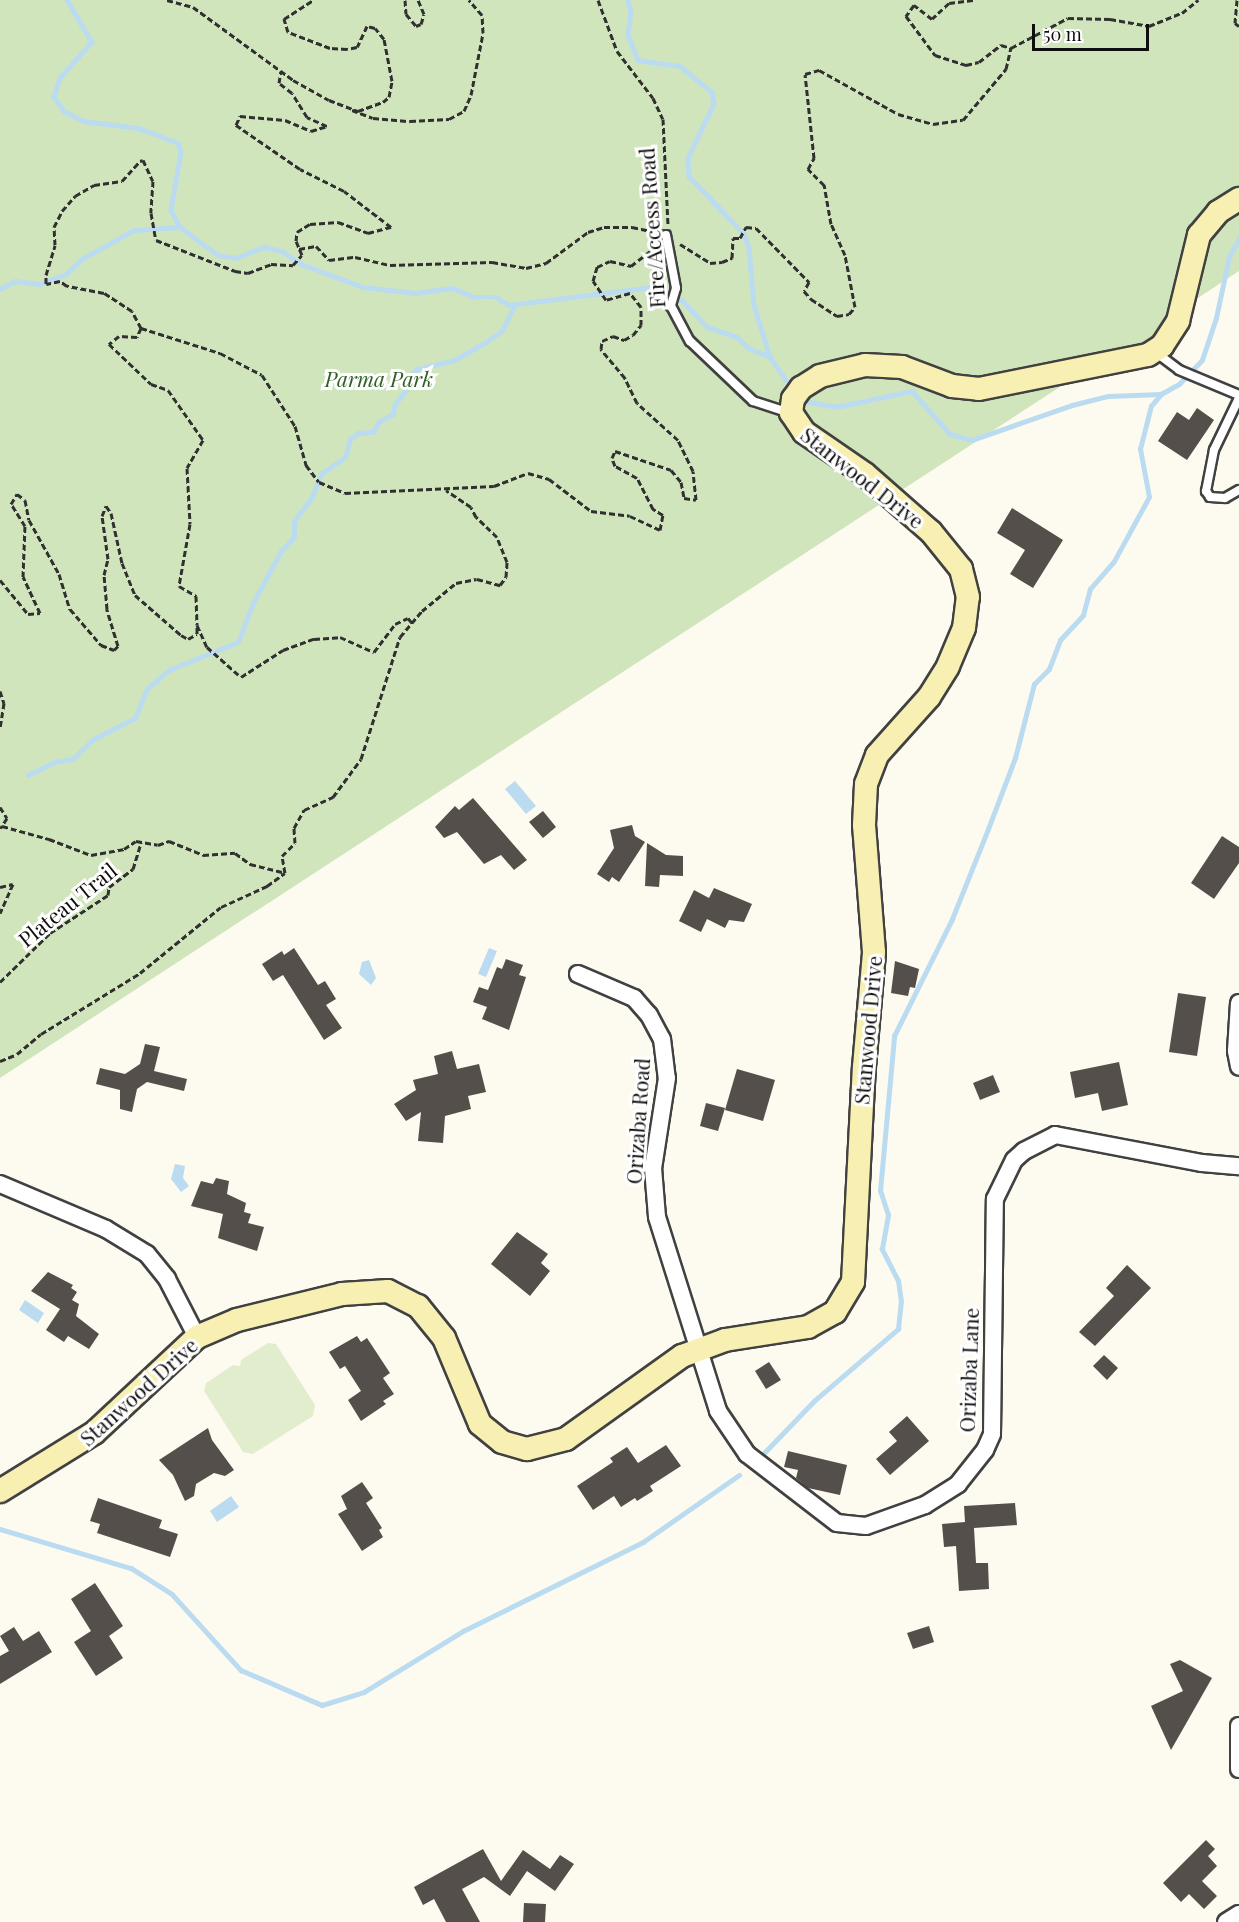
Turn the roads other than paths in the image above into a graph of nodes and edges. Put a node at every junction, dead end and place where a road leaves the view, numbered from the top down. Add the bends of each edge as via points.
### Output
1 (1239, 199) edge
2 (666, 235) road end
3 (1161, 358) junction
4 (1239, 396) edge
5 (791, 413) junction
6 (1239, 490) edge
7 (578, 974) dead end
8 (1239, 1003) edge
9 (1239, 1067) edge
10 (1239, 1166) edge
11 (0, 1184) edge
12 (196, 1337) junction
13 (701, 1348) junction
14 (0, 1491) edge
15 (1239, 1726) edge
16 (1239, 1769) edge
17 (1239, 1914) edge
18 (1226, 1922) edge

1 - 3 main road, Stanwood Drive via 1218,212 1199,235 1178,321
2 - 5 lane, Fire/Access Road via 676,288 671,301 686,336 753,401
3 - 4 lane
3 - 5 main road, Stanwood Drive via 979,389 952,386 902,367 847,368 801,387 793,399
4 - 6 lane via 1214,450 1206,490 1210,497 1225,498
5 - 13 main road, Stanwood Drive via 804,432 865,474 931,532 961,569 968,608 948,666 929,697 877,754 866,784 864,825 874,952 850,1290 835,1312 808,1327
7 - 13 street, Orizaba Road via 634,998 650,1015 662,1039 667,1078 654,1149 653,1184 666,1253
8 - 9 street
10 - 13 street, Orizaba Lane via 1202,1163 1055,1135 1014,1160 995,1199 992,1434 973,1468 941,1497 866,1526 844,1525 824,1517 747,1454 713,1399
11 - 12 street via 106,1229 147,1254 167,1279
12 - 13 main road, Stanwood Drive via 237,1320 342,1294 375,1290 397,1294 418,1306 437,1327 480,1424 502,1442 527,1449 566,1439 664,1367
12 - 14 main road, Stanwood Drive via 94,1433
15 - 16 street
17 - 18 street

